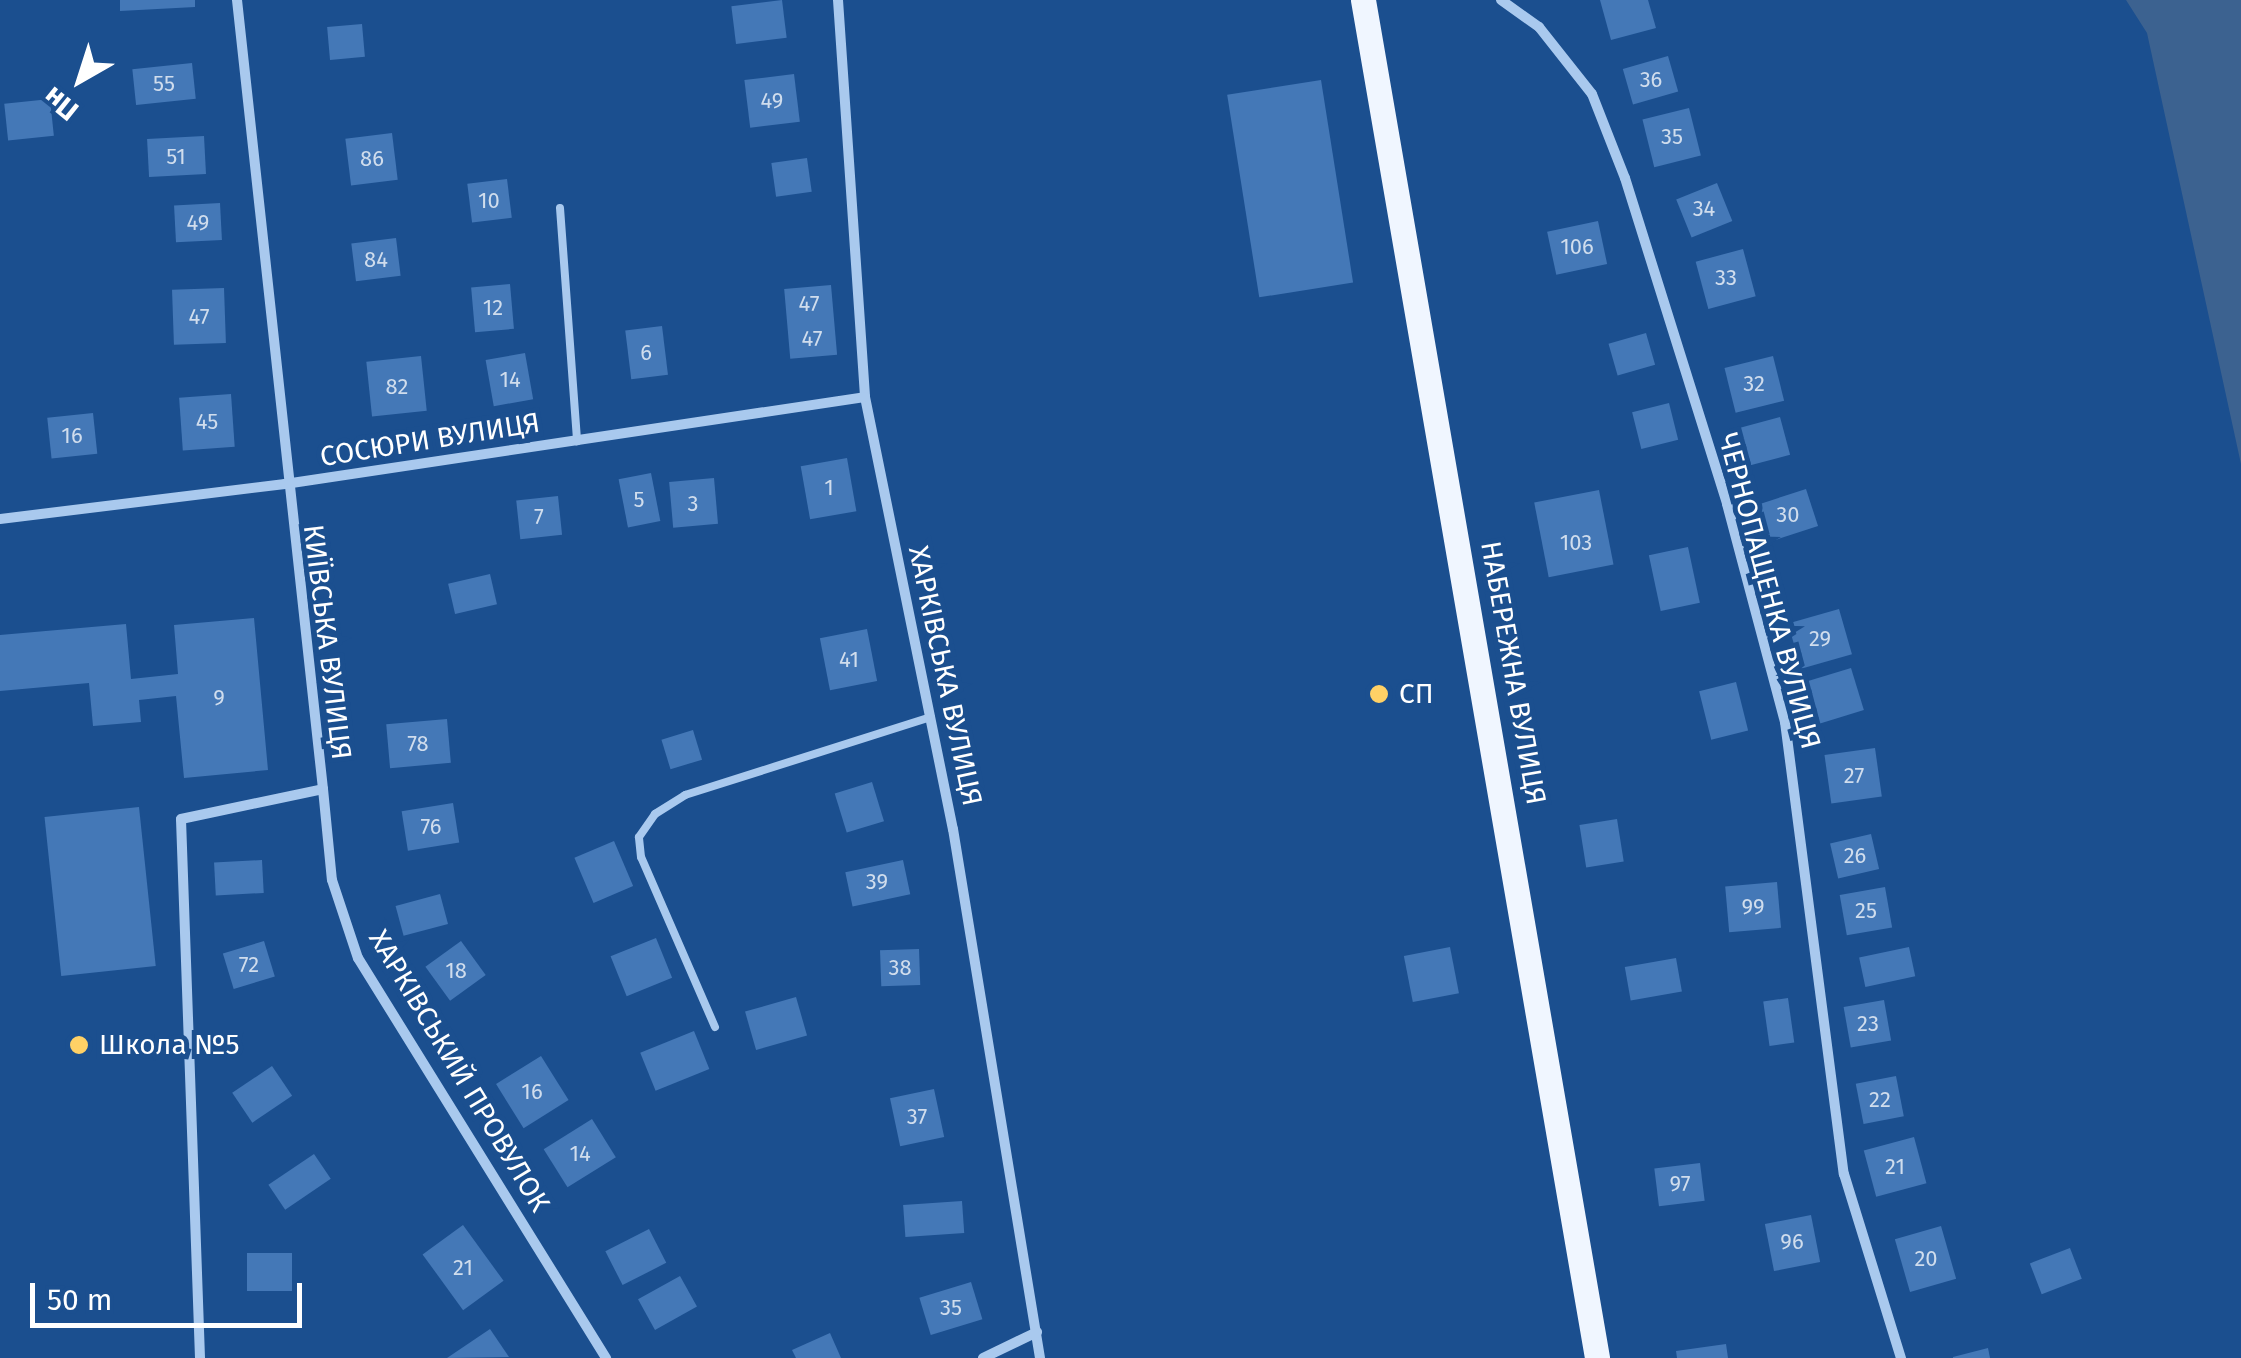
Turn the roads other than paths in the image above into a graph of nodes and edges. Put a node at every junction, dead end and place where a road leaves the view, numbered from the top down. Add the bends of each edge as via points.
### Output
1 (237, 0) edge
2 (838, 0) edge
3 (1364, 0) edge
4 (1501, 0) edge
5 (560, 208) dead end
6 (866, 397) junction
7 (577, 441) junction
8 (285, 484) junction
9 (0, 519) edge
10 (931, 717) junction
11 (323, 789) junction
12 (714, 1028) dead end
13 (1036, 1332) junction
14 (200, 1358) edge
15 (606, 1358) edge
16 (983, 1358) edge
17 (1040, 1358) edge
18 (1596, 1358) edge
19 (1900, 1358) edge

1 - 8 street, КИЇВСЬКА ВУЛИЦЯ
2 - 6 street, ХАРКІВСЬКА ВУЛИЦЯ
3 - 18 main road, НАБЕРЕЖНА ВУЛИЦЯ
4 - 19 street, ЧЕРНОПАЩЕНКА ВУЛИЦЯ via 1539,27 1592,94 1625,178 1726,504 1785,722 1844,1174
5 - 7 lane
6 - 7 street, СОСЮРИ ВУЛИЦЯ
6 - 10 street, ХАРКІВСЬКА ВУЛИЦЯ
7 - 8 street, СОСЮРИ ВУЛИЦЯ
8 - 9 street, СОСЮРИ ВУЛИЦЯ
8 - 11 street, КИЇВСЬКА ВУЛИЦЯ
10 - 12 lane via 686,796 655,814 639,837 641,857
10 - 13 street, ХАРКІВСЬКА ВУЛИЦЯ
11 - 14 street, КИЇВСЬКА ВУЛИЦЯ via 181,820
11 - 15 street, ХАРКІВСЬКИЙ ПРОВУЛОК via 332,880 358,958
13 - 16 street
13 - 17 street, ХАРКІВСЬКА ВУЛИЦЯ

